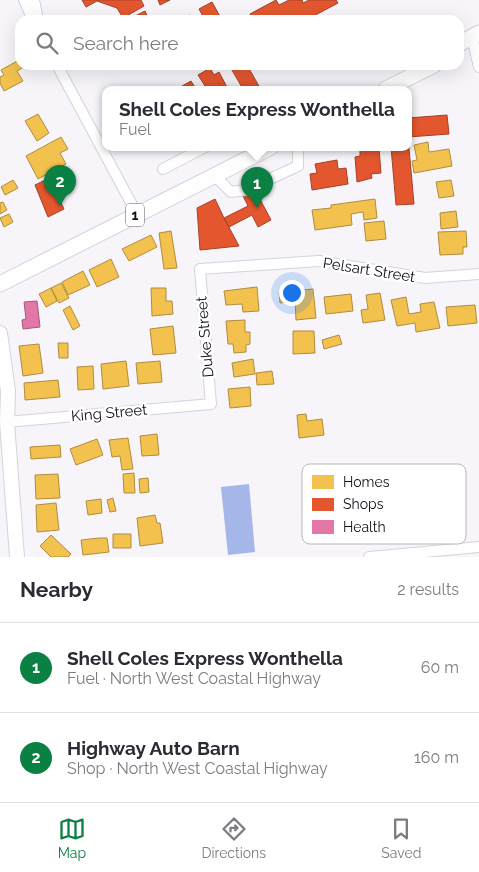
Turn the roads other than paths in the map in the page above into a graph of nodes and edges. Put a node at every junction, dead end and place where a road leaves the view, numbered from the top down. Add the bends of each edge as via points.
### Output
1 (24, 0) edge
2 (34, 0) edge
3 (31, 15) edge
4 (37, 15) edge
5 (473, 40) edge
6 (479, 67) edge
7 (60, 70) edge
8 (412, 70) edge
9 (424, 70) edge
10 (382, 86) edge
11 (392, 86) edge
12 (102, 149) edge
13 (103, 151) edge
14 (197, 151) edge
15 (258, 151) edge
16 (298, 151) edge
17 (163, 169) dead end
18 (214, 175) junction
19 (137, 214) junction
20 (200, 270) joint
21 (479, 274) edge
22 (0, 284) edge
23 (0, 333) edge
24 (211, 404) joint
25 (0, 405) edge
26 (6, 422) junction
27 (479, 547) edge
28 (17, 557) edge
29 (369, 557) edge

1 - 3 street
2 - 4 street
5 - 6 street
7 - 12 street
8 - 10 highway
9 - 11 highway
13 - 19 street
14 - 17 street
15 - 18 highway, 1
16 - 18 street via 298,166 246,190 231,192
18 - 19 highway, 1
19 - 22 highway, 1
20 - 21 street, Pelsart Street via 319,261 424,278
20 - 24 street, Duke Street
23 - 26 main road via 8,390
24 - 26 street, King Street
25 - 26 main road
26 - 28 main road
27 - 29 street

